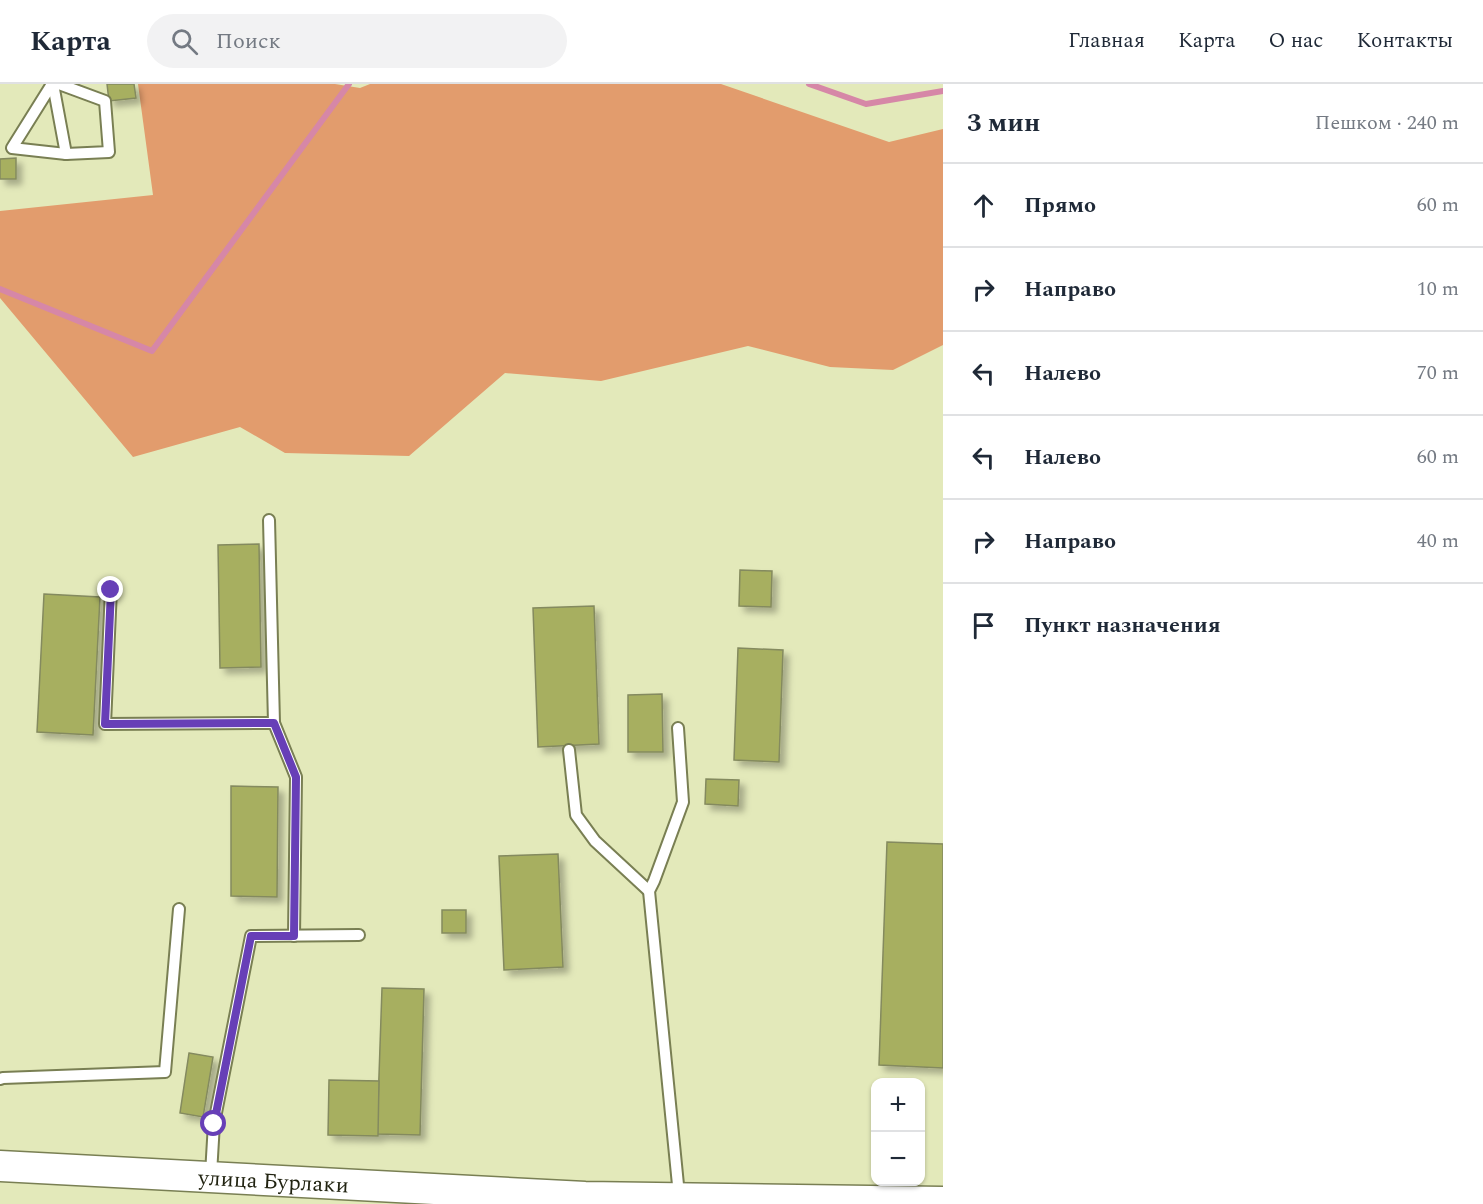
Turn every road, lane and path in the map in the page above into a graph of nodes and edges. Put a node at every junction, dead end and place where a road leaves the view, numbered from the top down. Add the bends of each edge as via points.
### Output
1 (52, 84) edge
2 (59, 84) edge
3 (66, 154) junction
4 (269, 520) dead end
5 (111, 590) dead end
6 (274, 723) junction
7 (678, 728) dead end
8 (569, 750) dead end
9 (649, 891) junction
10 (179, 909) dead end
11 (359, 935) dead end
12 (294, 936) junction
13 (0, 1079) edge
14 (0, 1166) edge
15 (211, 1178) junction
16 (679, 1199) junction
17 (943, 1202) edge

1 - 3 lane
1 - 3 lane via 12,148
2 - 3 lane via 105,101 109,152
4 - 6 lane
5 - 6 lane via 105,724
6 - 12 lane via 296,777
7 - 9 lane via 683,802
8 - 9 lane via 576,815 595,841
9 - 16 lane
10 - 13 lane via 165,1072
11 - 12 lane
12 - 15 lane via 251,936 214,1124
14 - 15 street, улица Бурлаки
15 - 16 street, улица Бурлаки
16 - 17 street, улица Бурлаки

